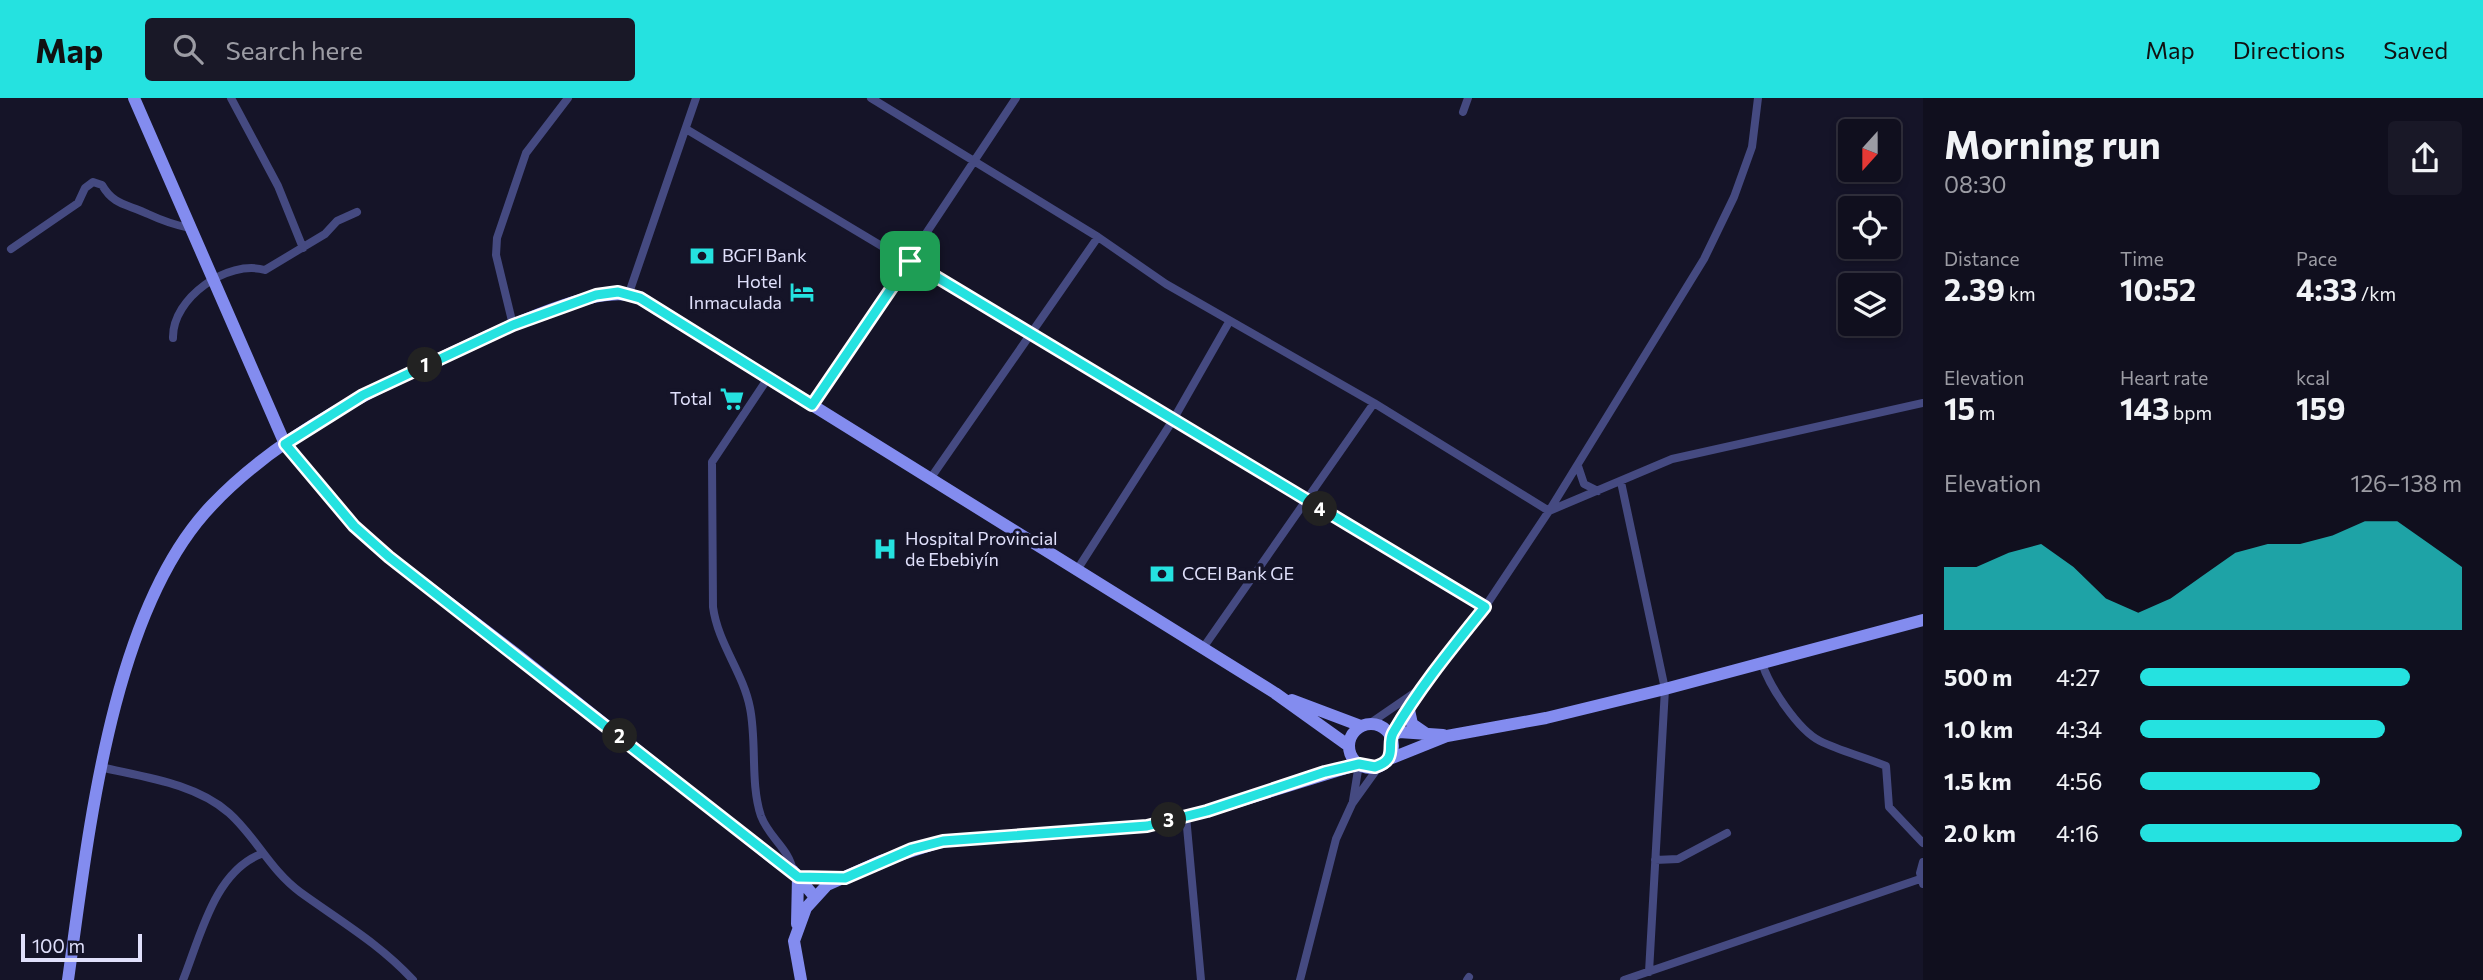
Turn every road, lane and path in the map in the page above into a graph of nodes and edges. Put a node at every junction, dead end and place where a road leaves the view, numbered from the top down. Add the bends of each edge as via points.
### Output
1 (134, 98) edge
2 (231, 98) edge
3 (568, 98) edge
4 (696, 98) edge
5 (871, 98) edge
6 (1016, 98) edge
7 (1468, 98) edge
8 (1758, 98) edge
9 (1463, 112) dead end
10 (685, 129) junction
11 (977, 161) junction
12 (357, 212) dead end
13 (190, 228) junction
14 (1098, 237) junction
15 (303, 248) junction
16 (11, 249) dead end
17 (910, 261) junction
18 (213, 280) junction
19 (629, 293) junction
20 (1229, 322) junction
21 (513, 325) junction
22 (1031, 335) junction
23 (173, 338) dead end
24 (768, 378) junction
25 (1374, 403) junction
26 (1923, 403) edge
27 (812, 405) junction
28 (1173, 420) junction
29 (285, 444) junction
30 (1578, 466) junction
31 (930, 479) junction
32 (1621, 482) junction
33 (1598, 491) junction
34 (1306, 501) junction
35 (1549, 511) junction
36 (1077, 570) junction
37 (1485, 607) junction
38 (1923, 620) edge
39 (1203, 648) junction
40 (1762, 663) junction
41 (1420, 689) junction
42 (1665, 689) junction
43 (1275, 693) junction
44 (1409, 710) junction
45 (1365, 725) junction
46 (1428, 734) junction
47 (1447, 736) junction
48 (1391, 737) junction
49 (1354, 757) junction
50 (1384, 763) junction
51 (100, 767) junction
52 (1352, 804) junction
53 (1186, 816) junction
54 (1727, 833) dead end
55 (1923, 843) edge
56 (261, 853) junction
57 (1655, 860) junction
58 (1923, 862) edge
59 (796, 874) junction
60 (845, 878) junction
61 (1922, 882) edge
62 (814, 897) junction
63 (797, 925) junction
64 (1649, 972) junction
65 (68, 980) edge
66 (183, 980) edge
67 (413, 980) edge
68 (801, 980) edge
69 (1200, 980) edge
70 (1300, 980) edge
71 (1624, 980) edge

1 - 13 street
2 - 15 street via 278,186
3 - 21 street via 526,153 497,238 496,255
4 - 10 street
5 - 11 street
6 - 11 street
7 - 9 street
8 - 30 street via 1752,147 1704,259
10 - 17 street
10 - 19 street
11 - 14 street
11 - 17 street
12 - 15 street via 337,221
13 - 16 street via 125,207 93,182 78,203
13 - 18 street
14 - 20 street
14 - 22 street
15 - 18 street via 265,270 247,266
17 - 22 street
17 - 27 street
18 - 23 street via 177,312
18 - 29 street
19 - 21 street via 596,295
19 - 24 street
20 - 25 street
20 - 28 street
21 - 29 street via 363,395
22 - 28 street
22 - 31 street
24 - 27 street
24 - 59 street via 712,462 713,607 715,626 750,709 760,813 791,857
25 - 34 street
25 - 35 street
26 - 32 street via 1672,459
27 - 31 street
28 - 34 street
28 - 36 street
29 - 51 street via 211,506 178,551 136,642
29 - 59 street via 354,526 389,557
30 - 33 street via 1584,484
30 - 35 street
31 - 36 street
32 - 33 street
32 - 42 street
33 - 35 street
34 - 37 street
34 - 39 street
35 - 37 street
36 - 39 street
37 - 41 street
38 - 40 street
39 - 43 street
40 - 42 street
40 - 55 street via 1777,697 1817,740 1886,766 1889,807
41 - 44 street
41 - 45 street
42 - 47 street
42 - 57 street
43 - 45 street
43 - 49 street
44 - 46 street via 1412,724
44 - 48 street
45 - 48 street via 1382,727
45 - 49 street via 1352,734
46 - 47 street
46 - 48 street via 1399,732
47 - 50 street
48 - 50 street via 1392,749
49 - 50 street via 1369,767
49 - 52 street
49 - 53 street via 1325,772
50 - 52 street
51 - 56 street via 155,779 214,801
51 - 65 street
52 - 70 street via 1336,839
53 - 60 street via 1147,826 943,841
53 - 69 street
54 - 57 street via 1678,859
56 - 66 street via 240,863 232,873 205,923
56 - 67 street via 279,874 359,930
57 - 64 street
58 - 61 street
59 - 60 street
59 - 62 street
59 - 63 street
60 - 62 street
61 - 64 street
62 - 63 street
63 - 68 street via 794,941
64 - 71 street

